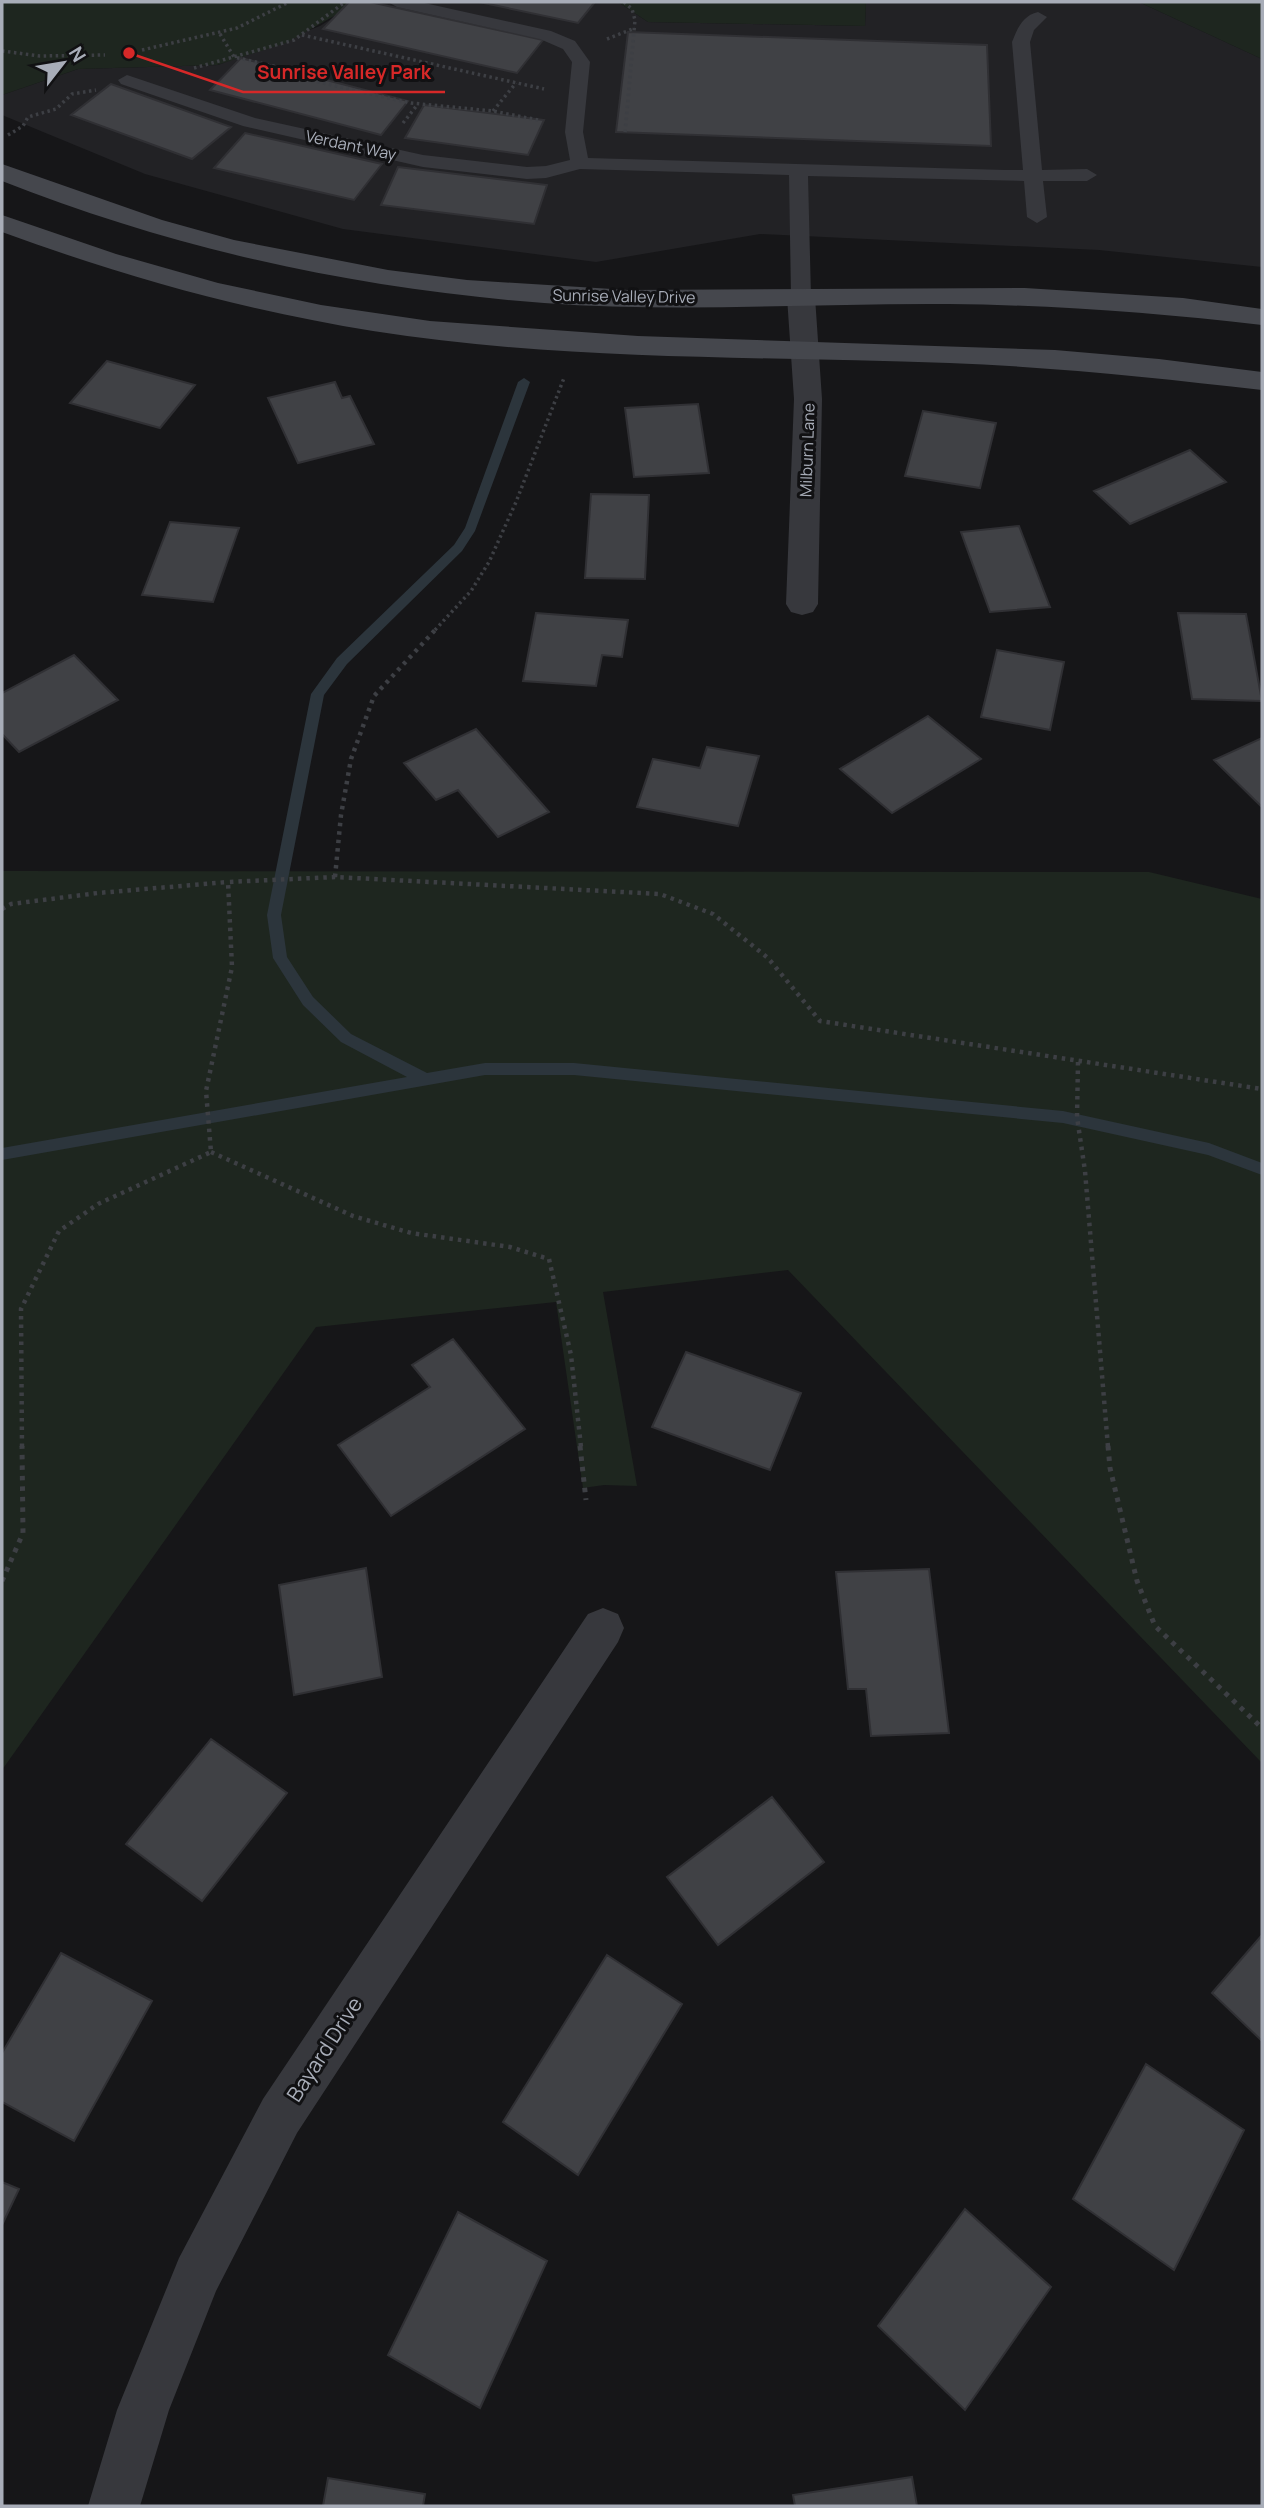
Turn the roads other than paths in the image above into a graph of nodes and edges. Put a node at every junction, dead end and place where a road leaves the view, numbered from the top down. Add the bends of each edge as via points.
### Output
1 (397, 2) edge
2 (1038, 17) dead end
3 (127, 80) dead end
4 (580, 163) junction
5 (799, 170) junction
6 (2, 172) edge
7 (1032, 175) junction
8 (1087, 175) dead end
9 (1037, 217) dead end
10 (2, 223) edge
11 (802, 297) junction
12 (1262, 317) edge
13 (806, 350) junction
14 (1262, 381) edge
15 (802, 604) dead end
16 (603, 1628) dead end
17 (114, 2506) edge

1 - 4 lane via 545,35 569,45 581,62 574,132
2 - 7 lane via 1026,28 1021,42
3 - 4 lane, Verdant Way via 250,122 423,161 527,173
4 - 5 lane, Verdant Way
5 - 7 lane, Verdant Way
5 - 11 lane
6 - 11 main road, Sunrise Valley Drive via 189,236 374,276 572,296
7 - 8 lane, Verdant Way
7 - 9 lane
10 - 13 main road via 173,279 371,322 563,341
11 - 12 main road, Sunrise Valley Drive via 1049,298
11 - 13 street, Milburn Lane
13 - 14 main road via 1087,361
13 - 15 street, Milburn Lane
16 - 17 street, Bayard Drive via 280,2116 197,2276 143,2410

